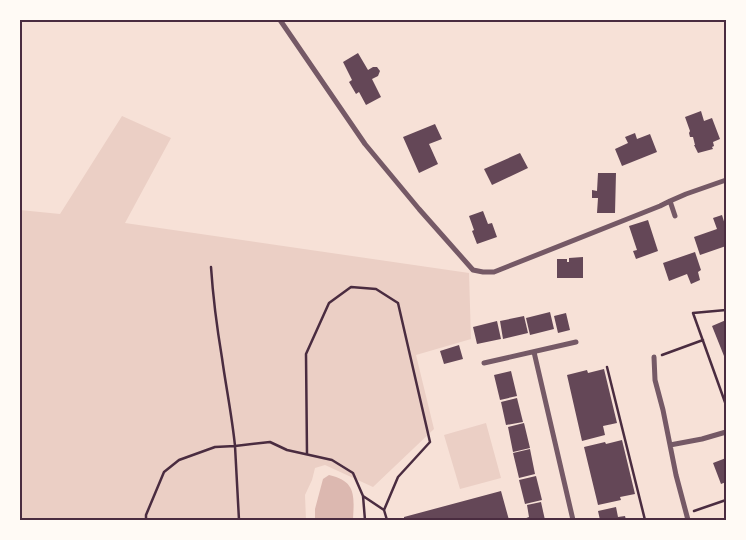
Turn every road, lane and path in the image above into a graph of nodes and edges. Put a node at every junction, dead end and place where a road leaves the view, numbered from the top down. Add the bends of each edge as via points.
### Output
1 (280, 20) edge
2 (726, 180) edge
3 (670, 201) junction
4 (675, 216) dead end
5 (211, 267) dead end
6 (726, 310) edge
7 (703, 340) junction
8 (576, 342) dead end
9 (534, 352) junction
10 (654, 358) joint
11 (484, 363) dead end
12 (607, 367) dead end
13 (726, 405) edge
14 (726, 432) edge
15 (670, 445) junction
16 (236, 446) junction
17 (307, 454) junction
18 (363, 496) junction
19 (726, 501) edge
20 (384, 510) junction
21 (687, 517) edge
22 (146, 520) edge
23 (239, 520) edge
24 (364, 520) edge
25 (386, 520) edge
26 (573, 520) edge
27 (645, 520) edge

1 - 3 street via 366,144 473,270 494,272
2 - 3 street
3 - 4 street
5 - 16 path
6 - 7 path via 693,313
7 - 10 path
7 - 13 path
8 - 9 street
9 - 11 street
9 - 26 street
10 - 15 street via 655,380
12 - 27 path
14 - 15 street
15 - 21 street
16 - 17 path via 270,442
16 - 22 path via 215,446 179,460 164,472
16 - 23 path
17 - 18 path via 332,460 352,473
17 - 20 path via 306,354 329,302 351,287 376,289 398,303 430,442 398,477
18 - 20 path
18 - 24 path
19 - 21 path
20 - 25 path

